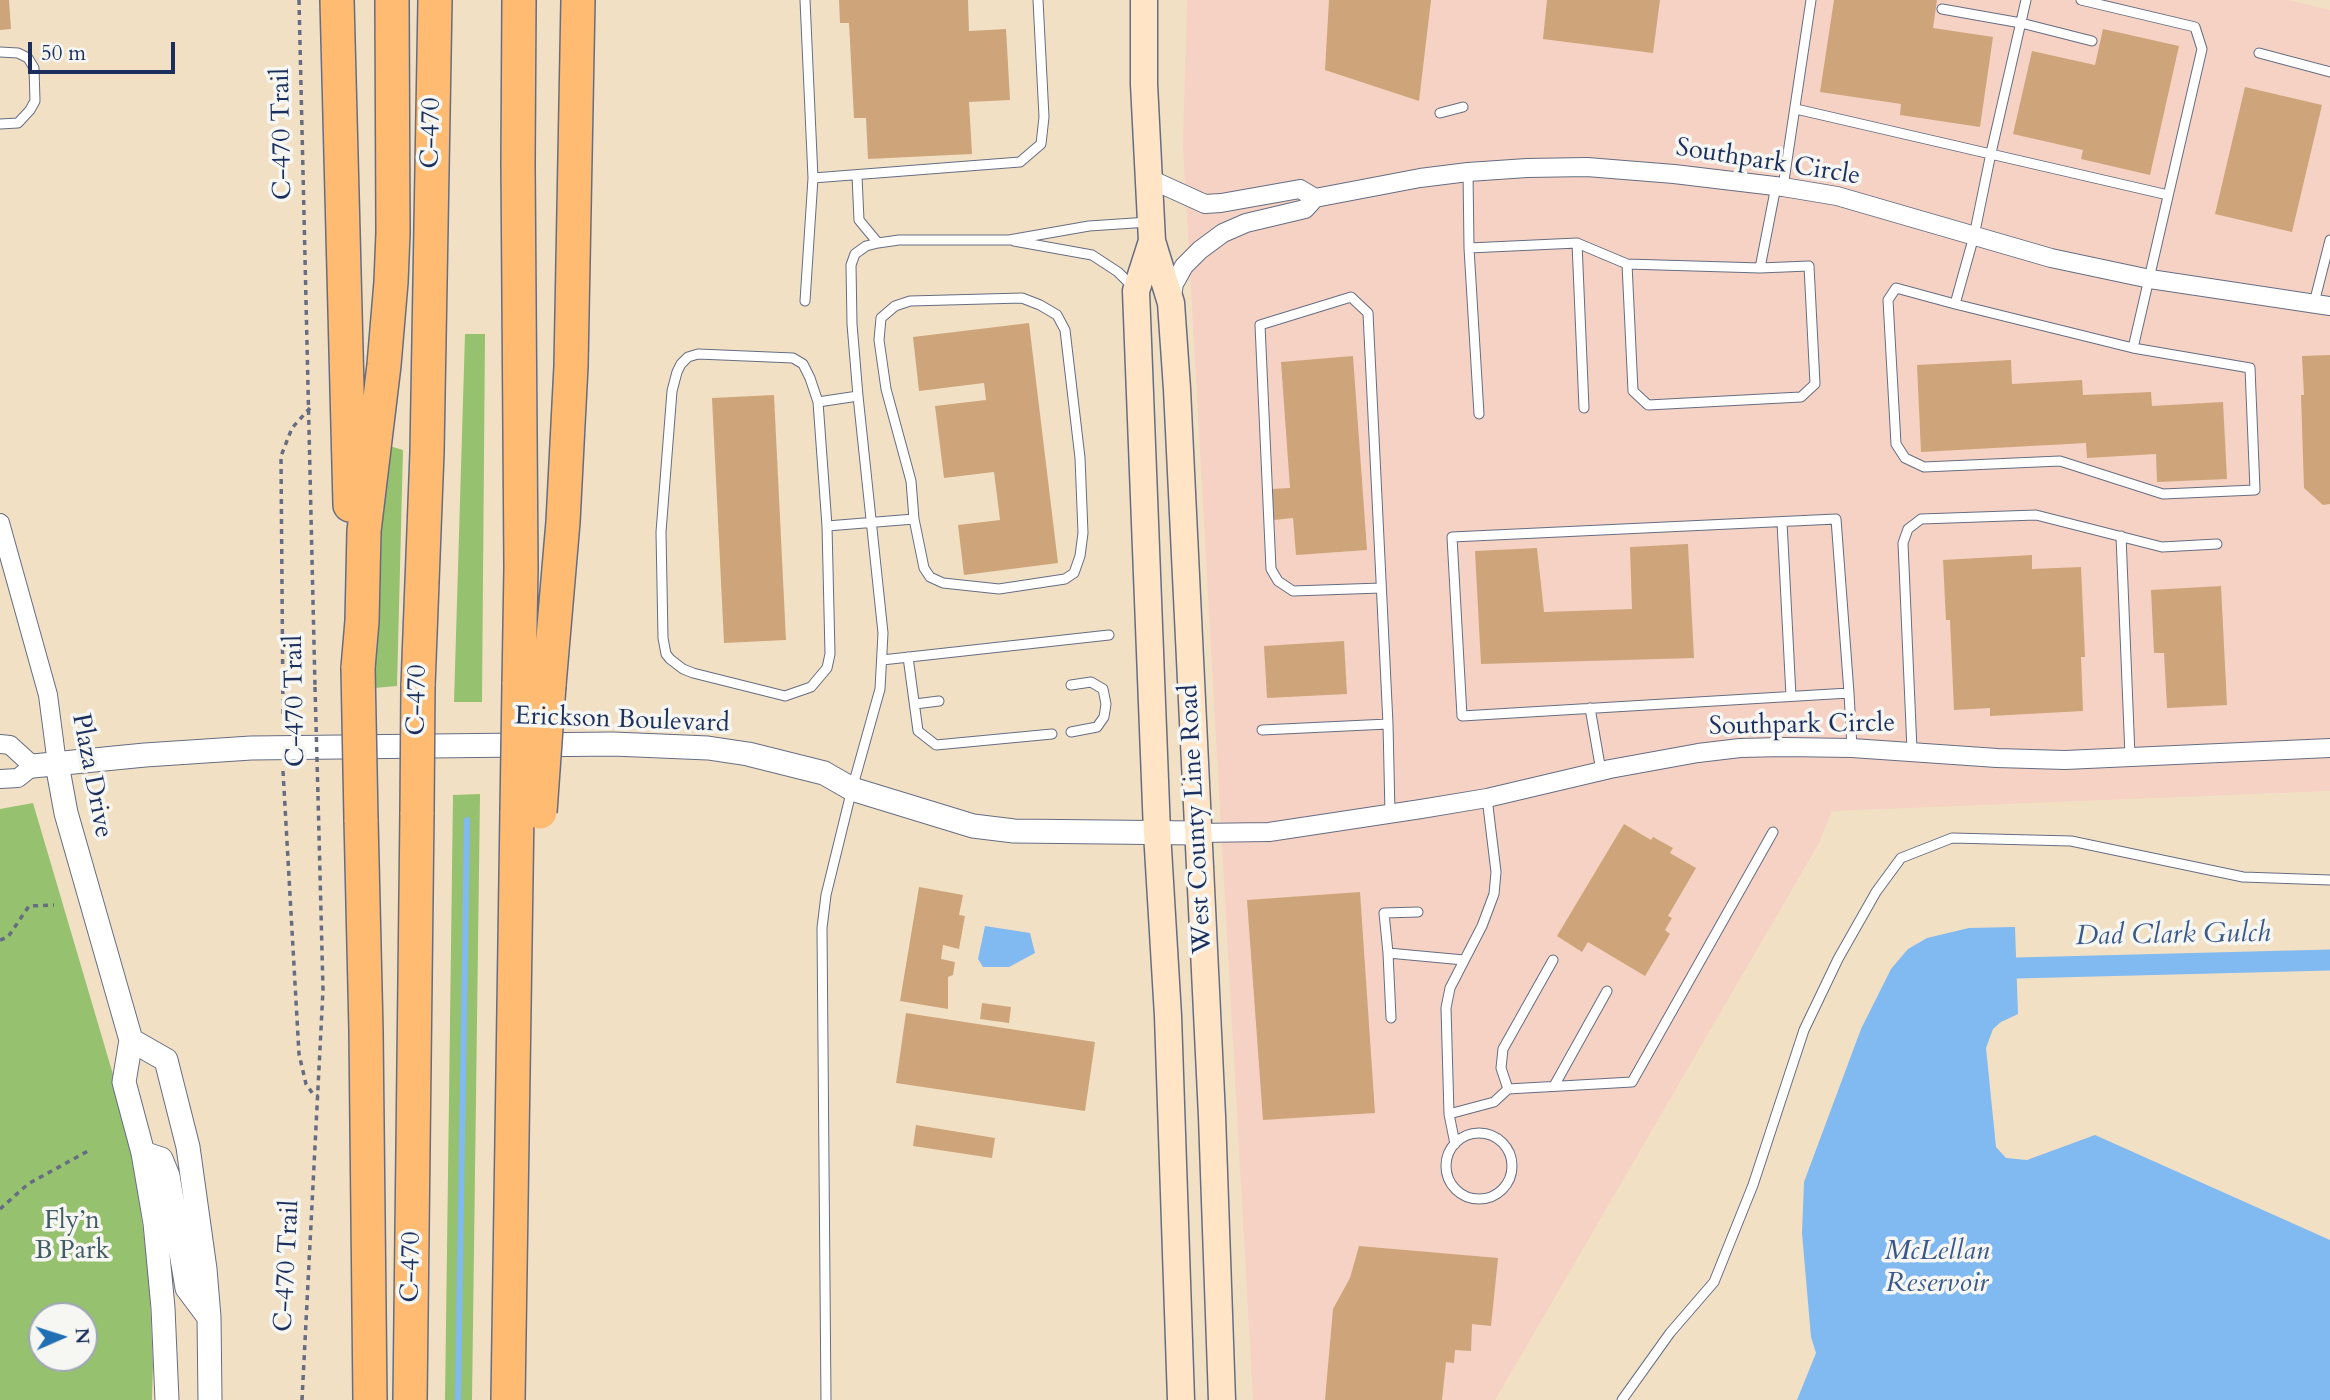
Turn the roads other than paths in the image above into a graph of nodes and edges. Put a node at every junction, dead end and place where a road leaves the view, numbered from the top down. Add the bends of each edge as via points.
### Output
1 (337, 0) edge
2 (392, 0) edge
3 (435, 0) edge
4 (519, 0) edge
5 (578, 0) edge
6 (805, 0) edge
7 (1038, 0) edge
8 (1144, 0) edge
9 (1811, 0) edge
10 (2026, 0) edge
11 (2081, 0) edge
12 (1942, 9) dead end
13 (2021, 23) junction
14 (2092, 41) dead end
15 (0, 52) edge
16 (2259, 53) dead end
17 (2330, 72) edge
18 (1463, 107) dead end
19 (1796, 109) junction
20 (1440, 113) dead end
21 (0, 124) edge
22 (1991, 153) junction
23 (1468, 172) junction
24 (857, 176) junction
25 (813, 178) junction
26 (1150, 179) junction
27 (1779, 186) junction
28 (2168, 195) junction
29 (1315, 198) junction
30 (1151, 231) junction
31 (1974, 236) junction
32 (1009, 240) junction
33 (2330, 240) edge
34 (878, 243) junction
35 (1577, 243) junction
36 (1469, 248) junction
37 (1627, 264) junction
38 (1760, 268) junction
39 (2150, 279) junction
40 (1136, 291) junction
41 (805, 302) dead end
42 (1171, 303) junction
43 (1955, 304) junction
44 (2322, 304) edge
45 (2133, 348) junction
46 (858, 396) junction
47 (818, 402) junction
48 (1584, 408) dead end
49 (1479, 414) dead end
50 (914, 519) junction
51 (1782, 522) junction
52 (0, 523) edge
53 (872, 524) junction
54 (827, 526) junction
55 (2120, 536) junction
56 (2217, 544) dead end
57 (1381, 588) junction
58 (1109, 635) dead end
59 (908, 657) junction
60 (882, 660) junction
61 (358, 668) junction
62 (534, 685) junction
63 (1070, 685) dead end
64 (1849, 693) junction
65 (1791, 696) junction
66 (939, 701) dead end
67 (915, 704) junction
68 (1590, 708) junction
69 (1388, 724) junction
70 (1262, 730) dead end
71 (1071, 733) dead end
72 (1052, 734) dead end
73 (0, 744) edge
74 (1853, 748) junction
75 (2330, 748) edge
76 (1912, 750) junction
77 (2130, 756) junction
78 (57, 764) junction
79 (33, 766) junction
80 (1601, 771) junction
81 (0, 779) edge
82 (852, 789) junction
83 (1487, 798) junction
84 (1390, 814) junction
85 (1157, 832) junction
86 (1773, 832) dead end
87 (1197, 833) junction
88 (2330, 880) edge
89 (1418, 912) dead end
90 (1388, 953) junction
91 (1464, 960) junction
92 (1553, 960) dead end
93 (1607, 991) dead end
94 (1391, 1018) dead end
95 (131, 1040) junction
96 (1554, 1086) junction
97 (1508, 1089) junction
98 (1449, 1114) junction
99 (1455, 1144) junction
100 (143, 1153) junction
101 (209, 1317) junction
102 (167, 1400) edge
103 (210, 1400) edge
104 (370, 1400) edge
105 (410, 1400) edge
106 (508, 1400) edge
107 (826, 1400) edge
108 (1181, 1400) edge
109 (1222, 1400) edge
110 (1622, 1400) edge

1 - 61 highway via 352,621
2 - 61 highway via 392,269 364,531
3 - 105 highway, C-470, bridge via 418,686
4 - 62 highway via 522,568
5 - 62 highway via 571,366 563,522
6 - 25 lane
7 - 24 lane via 1044,117 1041,144 1020,162
8 - 26 main road, West County Line Road
9 - 19 lane
10 - 13 lane
11 - 28 lane via 2195,27 2202,49
12 - 13 lane
13 - 14 lane
13 - 22 lane
15 - 21 lane via 28,58 34,68 34,101 18,123
16 - 17 lane
18 - 20 lane
19 - 22 lane
19 - 27 lane
22 - 28 lane
22 - 31 lane
23 - 27 street, Southpark Circle via 1587,167
23 - 29 street, Southpark Circle
23 - 36 lane
24 - 25 lane
24 - 34 lane via 859,220
25 - 41 lane
26 - 29 street, Southpark Circle via 1205,204 1300,189
26 - 30 main road, West County Line Road
27 - 31 street, Southpark Circle via 1837,196
27 - 38 lane
28 - 39 lane
29 - 42 street, Southpark Circle via 1306,209 1223,233 1184,266
30 - 32 lane via 1090,226
30 - 40 main road, West County Line Road
30 - 42 main road, West County Line Road
31 - 39 street, Southpark Circle
31 - 43 lane
32 - 34 lane
32 - 40 lane via 1092,255
33 - 44 lane
34 - 46 lane via 855,254 851,265
35 - 36 lane
35 - 37 lane
35 - 48 lane
36 - 49 lane
37 - 38 lane
37 - 38 lane via 1633,391 1648,405 1801,397 1815,384 1809,266
39 - 44 street, Southpark Circle
39 - 45 lane
40 - 85 main road, West County Line Road
42 - 87 main road, West County Line Road
43 - 45 lane
43 - 45 lane via 1896,288 1888,300 1896,444 1905,458 1924,467 2060,461 2163,494 2255,490 2250,368
46 - 47 lane
46 - 53 lane
47 - 54 lane
47 - 54 lane via 803,364 793,358 698,354 681,364 672,391 661,532 663,638 670,659 693,673 785,696 811,687 827,668 831,654
50 - 50 lane via 924,568 943,583 999,589 1065,579 1074,573 1083,533 1080,458 1065,330 1057,315 1040,304 1022,298 910,301 881,318 879,340 886,388 911,481
50 - 53 lane
51 - 64 lane via 1836,519
51 - 65 lane
51 - 68 lane via 1452,537 1462,716
52 - 78 street, Plaza Drive via 48,695
53 - 54 lane
53 - 60 lane via 882,606
55 - 56 lane via 2162,547
55 - 76 lane via 2036,515 1921,519 1908,529 1903,543
55 - 77 lane
57 - 57 lane via 1368,313 1351,297 1260,325 1271,569 1278,581 1293,591
57 - 69 lane
58 - 59 lane
59 - 60 lane
59 - 67 lane
60 - 82 lane via 880,689
61 - 104 highway, bridge
62 - 106 highway, bridge via 510,1156
63 - 71 lane via 1091,682 1103,689 1106,704 1097,727
64 - 65 lane
64 - 74 lane
65 - 68 lane
66 - 67 lane
67 - 72 lane via 918,731 936,745
68 - 80 lane
69 - 70 lane
69 - 84 lane
73 - 79 street via 10,745
74 - 76 street, Southpark Circle
74 - 80 street, Southpark Circle via 1740,748
75 - 77 street, Southpark Circle
76 - 77 street, Southpark Circle via 2044,760
78 - 79 street, Erickson Boulevard
78 - 82 street, Erickson Boulevard via 251,748 613,744 748,754 824,774
78 - 95 street, Plaza Drive via 66,813
79 - 81 street via 18,778
80 - 83 street, Southpark Circle
82 - 85 street, Erickson Boulevard via 973,826 1014,831
82 - 107 lane via 822,928
83 - 84 street, Southpark Circle
83 - 91 lane via 1496,872 1494,894
84 - 87 street, Southpark Circle via 1269,832
85 - 87 street, Erickson Boulevard
85 - 108 main road, West County Line Road
86 - 96 lane via 1632,1082
87 - 109 main road, West County Line Road
88 - 110 lane via 2243,877 2071,841 1952,838 1901,858 1850,937 1804,1030 1754,1185 1714,1282
89 - 90 lane via 1384,913
90 - 91 lane
90 - 94 lane
91 - 98 lane via 1446,1008
92 - 97 lane via 1503,1049 1501,1068
93 - 96 lane
95 - 100 street, Plaza Drive via 124,1082
95 - 101 street via 166,1060 188,1147
96 - 97 lane
97 - 98 lane via 1494,1102
98 - 99 lane
99 - 99 lane via 1445,1161 1452,1186 1474,1199 1499,1193 1512,1171 1506,1146 1484,1133 1471,1133
100 - 101 street via 161,1159 168,1175 187,1288
100 - 102 street, Plaza Drive via 159,1262
101 - 103 street

